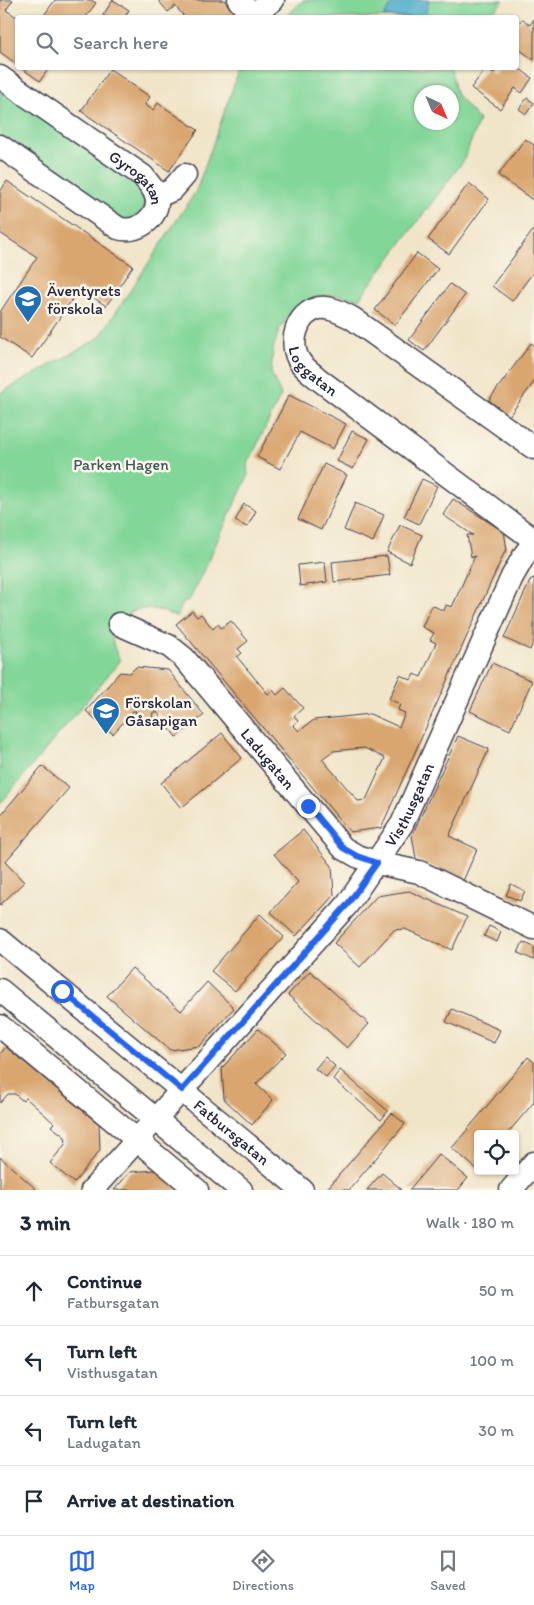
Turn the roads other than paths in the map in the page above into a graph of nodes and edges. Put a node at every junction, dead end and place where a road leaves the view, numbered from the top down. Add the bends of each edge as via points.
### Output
1 (239, 0) edge
2 (273, 0) edge
3 (251, 15) edge
4 (253, 15) edge
5 (0, 77) edge
6 (0, 146) edge
7 (185, 174) dead end
8 (156, 197) junction
9 (534, 448) edge
10 (534, 541) edge
11 (119, 624) dead end
12 (377, 863) junction
13 (534, 928) edge
14 (0, 940) edge
15 (0, 990) edge
16 (0, 1026) edge
17 (182, 1090) junction
18 (156, 1120) junction
19 (137, 1140) junction
20 (534, 1162) edge
21 (92, 1190) edge
22 (197, 1190) edge
23 (241, 1190) edge
24 (302, 1190) edge
25 (511, 1190) edge

1 - 3 street
2 - 4 street
5 - 8 street, Gyrogatan via 143,176
6 - 8 street, Gyrogatan via 118,228 136,229 148,220 156,208
7 - 8 street via 172,190
9 - 10 street, Loggatan via 352,318 336,310 319,308 308,314 297,327 293,342 300,362 317,378
10 - 12 street, Visthusgatan via 512,577 402,824
11 - 12 street, Ladugatan via 169,646 184,658 343,848
12 - 13 street, Ladugatan via 419,872
12 - 17 street, Visthusgatan via 347,905
14 - 17 street, Fatbursgatan
15 - 18 street
16 - 19 street
17 - 18 street, Visthusgatan
17 - 24 street, Fatbursgatan
18 - 19 street, Visthusgatan
18 - 23 street
19 - 21 street, Visthusgatan
19 - 22 street
20 - 25 street

